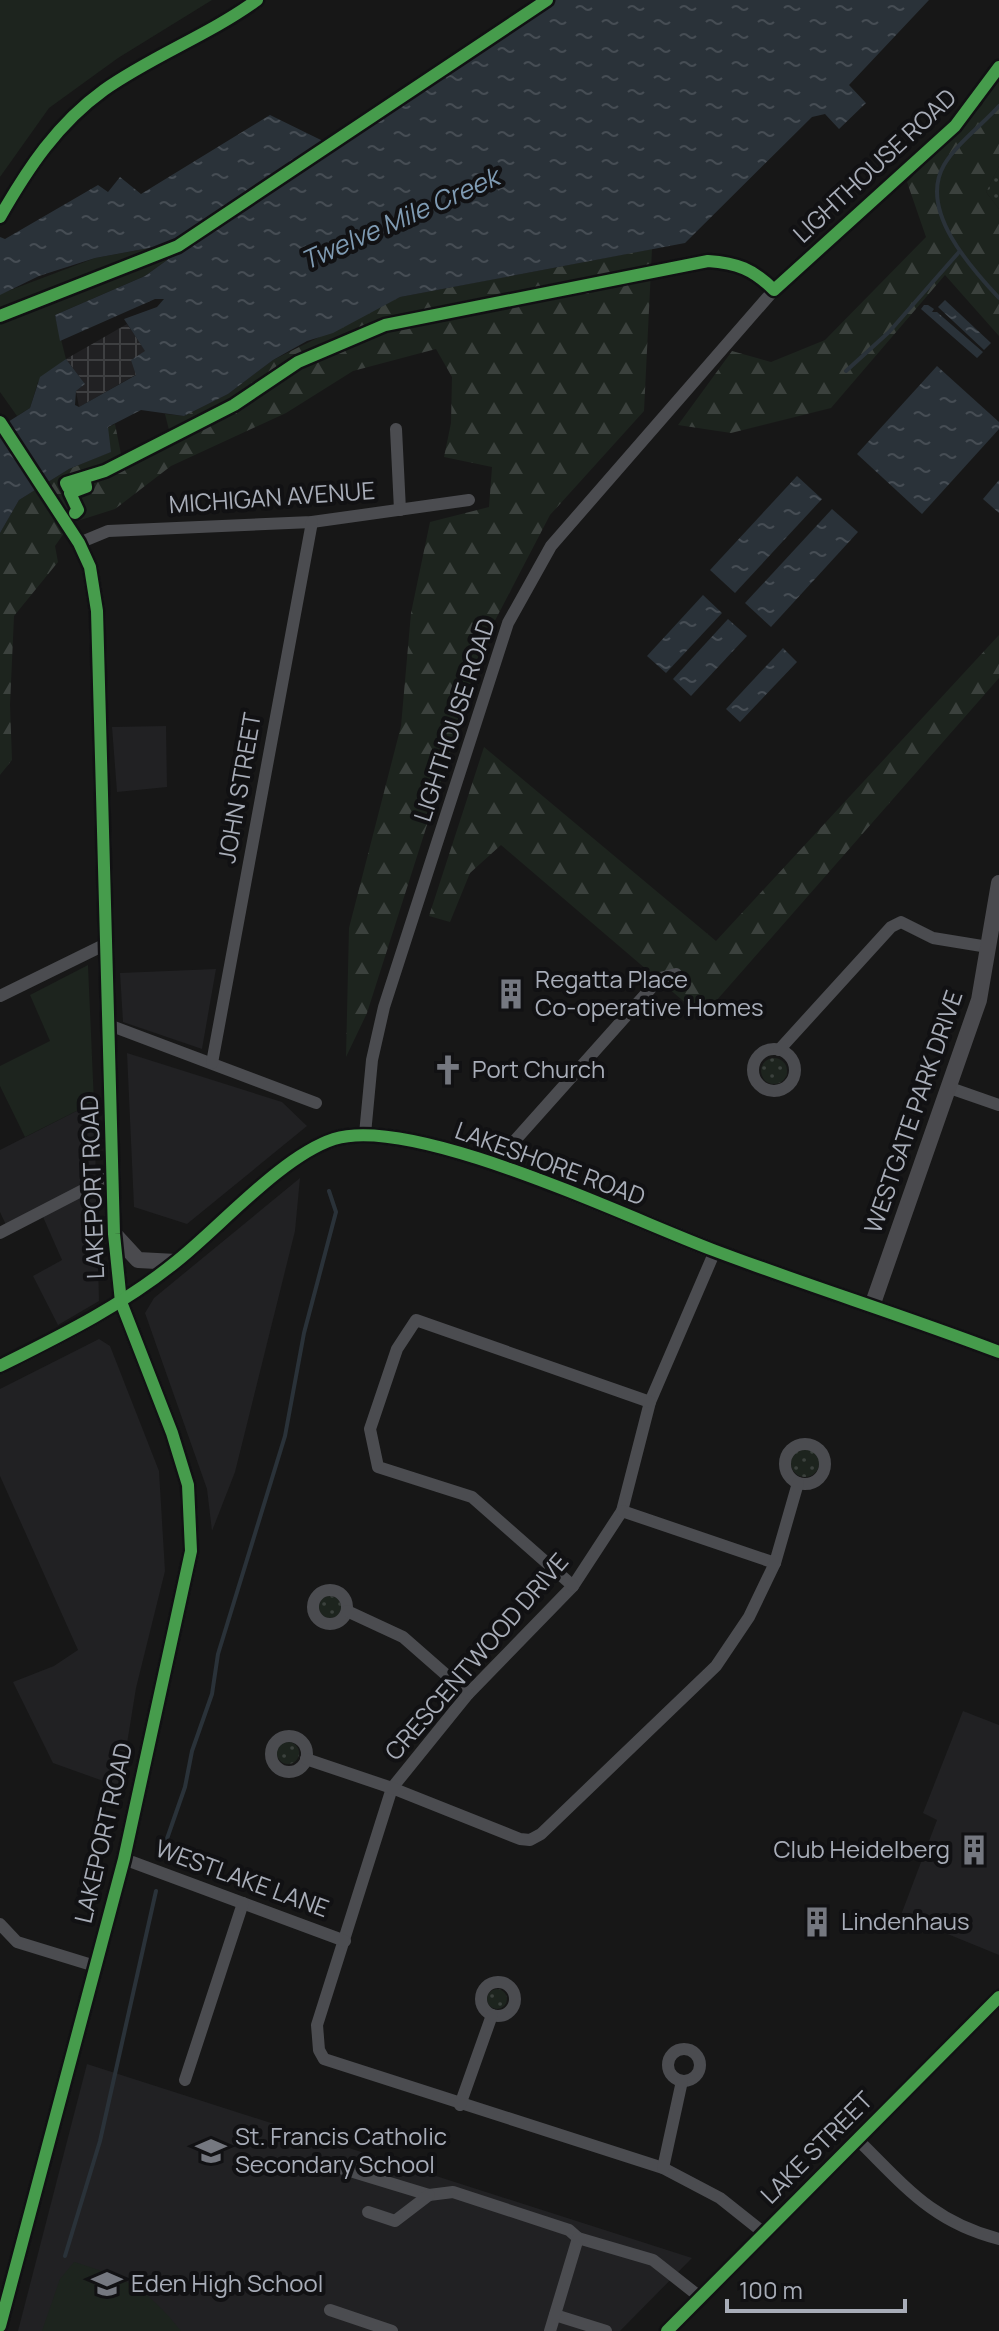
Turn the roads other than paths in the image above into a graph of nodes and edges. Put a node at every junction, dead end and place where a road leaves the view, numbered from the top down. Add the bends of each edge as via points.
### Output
1 (257, 0) edge
2 (999, 67) edge
3 (0, 217) edge
4 (0, 422) edge
5 (396, 429) dead end
6 (469, 500) dead end
7 (400, 510) junction
8 (312, 522) junction
9 (79, 543) junction
10 (999, 883) edge
11 (106, 944) junction
12 (988, 947) junction
13 (676, 974) dead end
14 (0, 996) edge
15 (109, 1025) junction
16 (779, 1050) dead end
17 (212, 1063) junction
18 (950, 1088) junction
19 (316, 1103) dead end
20 (999, 1105) edge
21 (365, 1134) junction
22 (494, 1164) junction
23 (114, 1174) junction
24 (2, 1229) edge
25 (114, 1234) junction
26 (715, 1251) junction
27 (176, 1262) junction
28 (121, 1302) junction
29 (872, 1306) junction
30 (999, 1352) edge
31 (0, 1366) edge
32 (650, 1402) junction
33 (798, 1483) dead end
34 (622, 1511) junction
35 (775, 1563) junction
36 (573, 1586) junction
37 (347, 1611) dead end
38 (468, 1694) junction
39 (306, 1759) dead end
40 (392, 1788) junction
41 (124, 1859) junction
42 (243, 1903) junction
43 (0, 1924) edge
44 (345, 1941) junction
45 (95, 1966) junction
46 (999, 1997) edge
47 (492, 2015) dead end
48 (185, 2080) dead end
49 (682, 2081) dead end
50 (460, 2105) junction
51 (857, 2139) junction
52 (337, 2167) dead end
53 (663, 2168) junction
54 (429, 2195) junction
55 (368, 2212) dead end
56 (764, 2233) junction
57 (578, 2238) junction
58 (999, 2239) edge
59 (700, 2297) junction
60 (330, 2310) dead end
61 (555, 2315) junction
62 (0, 2326) edge
63 (392, 2331) edge
64 (550, 2331) edge
65 (606, 2331) edge
66 (667, 2331) edge

1 - 3 main road via 105,90 66,122 34,158
2 - 21 street, LIGHTHOUSE ROAD via 955,126 774,290 551,546 508,623 384,1007 372,1060
4 - 9 main road, LAKEPORT ROAD
5 - 7 street
6 - 7 street, MICHIGAN AVENUE
7 - 8 street, MICHIGAN AVENUE
8 - 9 street, MICHIGAN AVENUE via 108,531
8 - 17 street, JOHN STREET
9 - 11 main road, LAKEPORT ROAD via 90,567 97,611
10 - 12 main road, WESTGATE PARK DRIVE
11 - 14 street
11 - 15 main road, LAKEPORT ROAD
12 - 16 street via 933,938 901,922
12 - 18 main road, WESTGATE PARK DRIVE via 979,1000
13 - 22 street via 660,978
15 - 17 street
15 - 23 main road, LAKEPORT ROAD
17 - 19 street
18 - 20 street
18 - 29 main road, WESTGATE PARK DRIVE
21 - 22 main road, LAKESHORE ROAD via 427,1143
21 - 27 main road, LAKESHORE ROAD via 304,1152
22 - 26 main road, LAKESHORE ROAD
23 - 24 street
23 - 25 main road, LAKEPORT ROAD
25 - 27 main road via 138,1260
25 - 28 main road, LAKEPORT ROAD
26 - 29 main road, LAKESHORE ROAD
26 - 32 street, CRESCENTWOOD DRIVE
27 - 28 main road, LAKESHORE ROAD
28 - 31 main road, LAKESHORE ROAD
28 - 41 main road, LAKEPORT ROAD via 176,1443 192,1518 186,1578
29 - 30 main road, LAKESHORE ROAD
32 - 34 street, CRESCENTWOOD DRIVE
32 - 36 street via 416,1320 397,1349 370,1429 378,1467 472,1497
33 - 35 street
34 - 35 street
34 - 36 street, CRESCENTWOOD DRIVE
35 - 40 street via 749,1617 716,1666 541,1834 520,1839
36 - 38 street, CRESCENTWOOD DRIVE
37 - 38 street via 403,1637
38 - 40 street, CRESCENTWOOD DRIVE
39 - 40 street
40 - 44 street, CRESCENTWOOD DRIVE
41 - 42 street, WESTLAKE LANE
41 - 45 main road, LAKEPORT ROAD
42 - 44 street, WESTLAKE LANE
42 - 48 street
43 - 45 street via 17,1942
44 - 50 street, CRESCENTWOOD DRIVE via 317,2025 324,2059
45 - 62 main road, LAKEPORT ROAD
46 - 51 main road, LAKE STREET
47 - 50 street
49 - 53 street
50 - 53 street, CRESCENTWOOD DRIVE
51 - 56 main road, LAKE STREET
51 - 58 street via 931,2211 965,2230
52 - 54 street
53 - 56 street, CRESCENTWOOD DRIVE via 720,2198
54 - 55 street via 395,2221
54 - 57 street via 453,2192 569,2230
56 - 59 main road, LAKE STREET
57 - 59 street via 653,2260
57 - 61 street
59 - 66 main road, LAKE STREET
60 - 63 street
61 - 64 street
61 - 65 street

